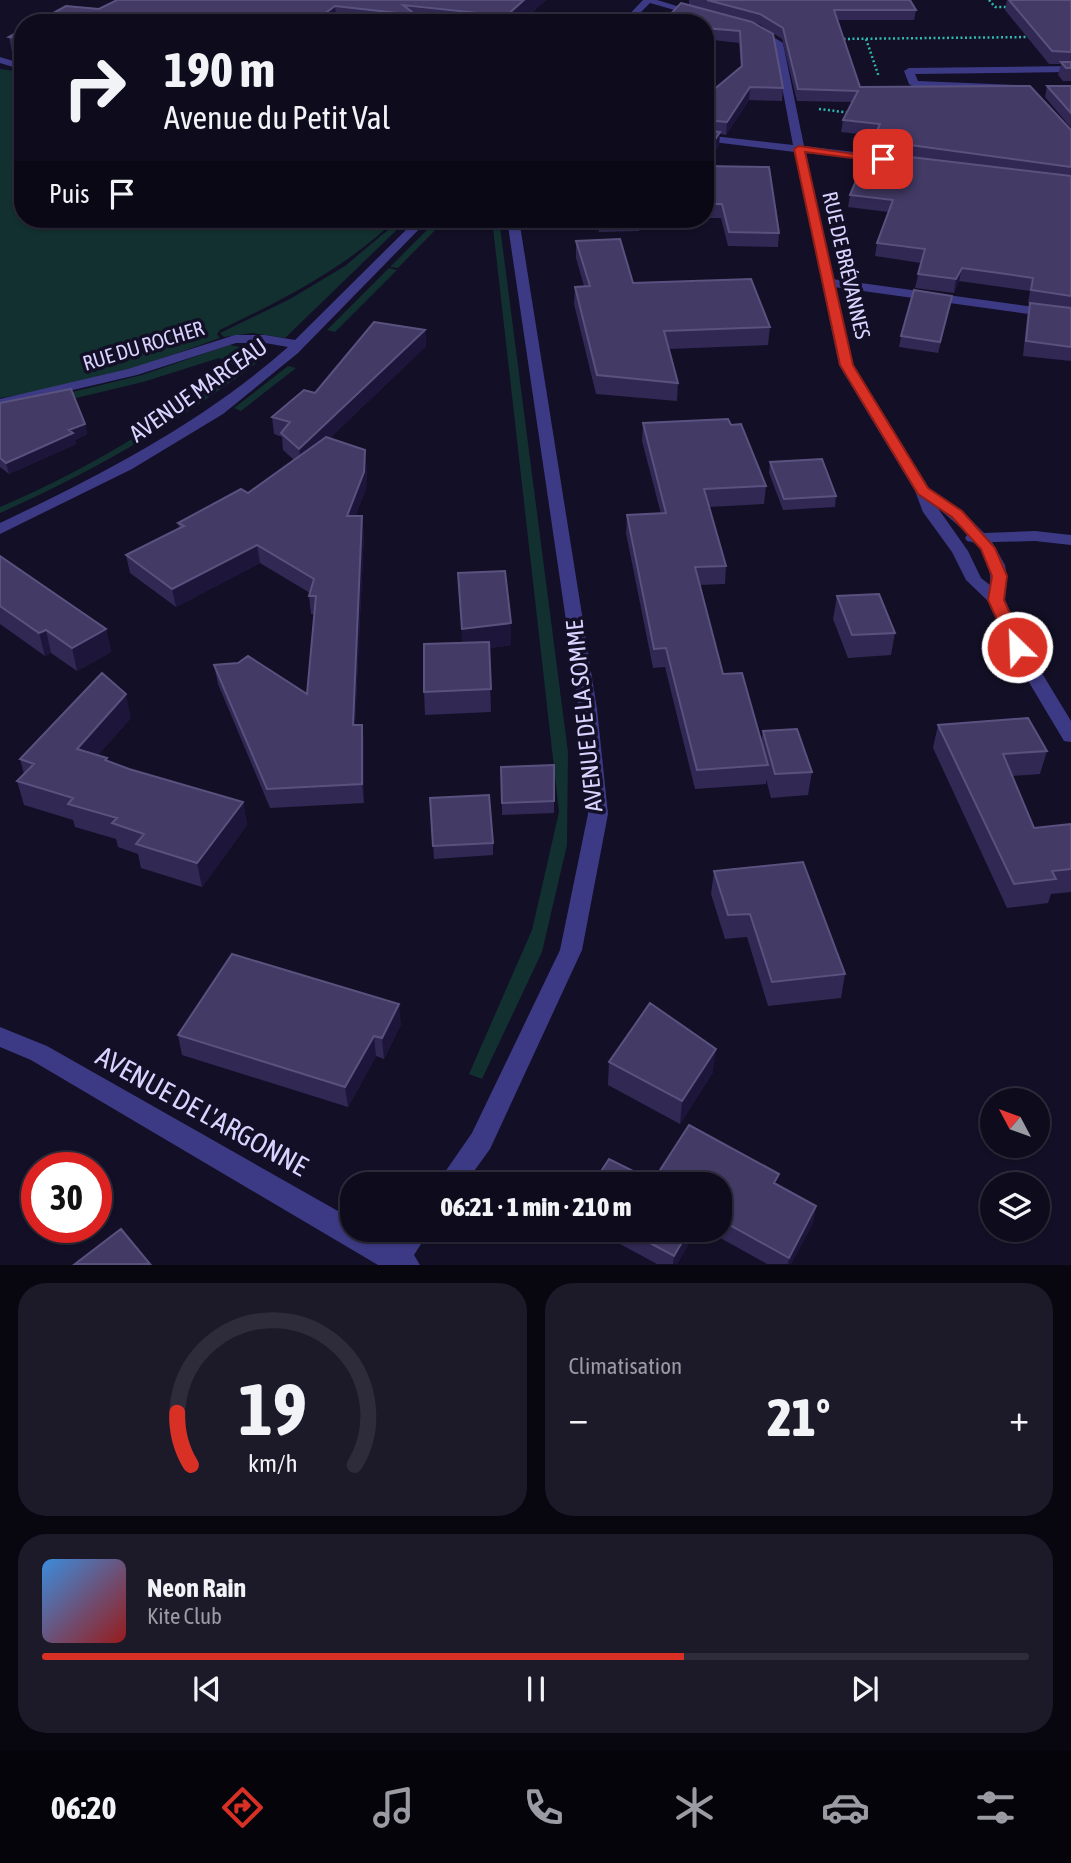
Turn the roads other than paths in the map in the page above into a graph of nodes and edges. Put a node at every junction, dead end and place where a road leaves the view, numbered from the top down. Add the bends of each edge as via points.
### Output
1 (648, 0) edge
2 (694, 1) edge
3 (667, 5) junction
4 (634, 14) edge
5 (701, 14) edge
6 (744, 25) edge
7 (1071, 69) edge
8 (1016, 71) junction
9 (714, 139) edge
10 (799, 149) junction
11 (897, 160) edge
12 (414, 228) edge
13 (514, 228) edge
14 (827, 282) junction
15 (1071, 316) edge
16 (298, 345) junction
17 (0, 403) edge
18 (923, 491) junction
19 (0, 529) edge
20 (978, 538) junction
21 (1071, 540) edge
22 (952, 541) junction
23 (996, 600) junction
24 (1071, 736) edge
25 (0, 1037) edge
26 (458, 1172) edge
27 (410, 1242) edge
28 (398, 1262) edge

1 - 3 street
1 - 4 street
2 - 3 street
3 - 5 street
6 - 10 street, RUE DE BRÉVANNES via 775,40
7 - 8 street
8 - 8 street via 962,71 909,71 914,84 1028,87
9 - 10 street
10 - 11 street
10 - 14 street, RUE DE BRÉVANNES
12 - 16 street, AVENUE MARCEAU
13 - 26 street, AVENUE DE LA SOMME via 588,709 598,814 571,950 481,1141
14 - 15 street
14 - 18 street, RUE DE BRÉVANNES via 846,365
16 - 17 street, RUE DU ROCHER via 234,339 132,372
16 - 19 street, AVENUE MARCEAU via 246,390 174,439 93,485
18 - 20 street, RUE DE BRÉVANNES via 957,514
18 - 22 street, RUE DE BRÉVANNES via 931,512
20 - 21 street
20 - 22 street
20 - 23 street, RUE DE BRÉVANNES via 988,548 999,576
22 - 23 street, RUE DE BRÉVANNES via 974,580
23 - 24 street, RUE DE BRÉVANNES via 1017,647
25 - 28 street, AVENUE DE L'ARGONNE via 39,1053
27 - 28 street

